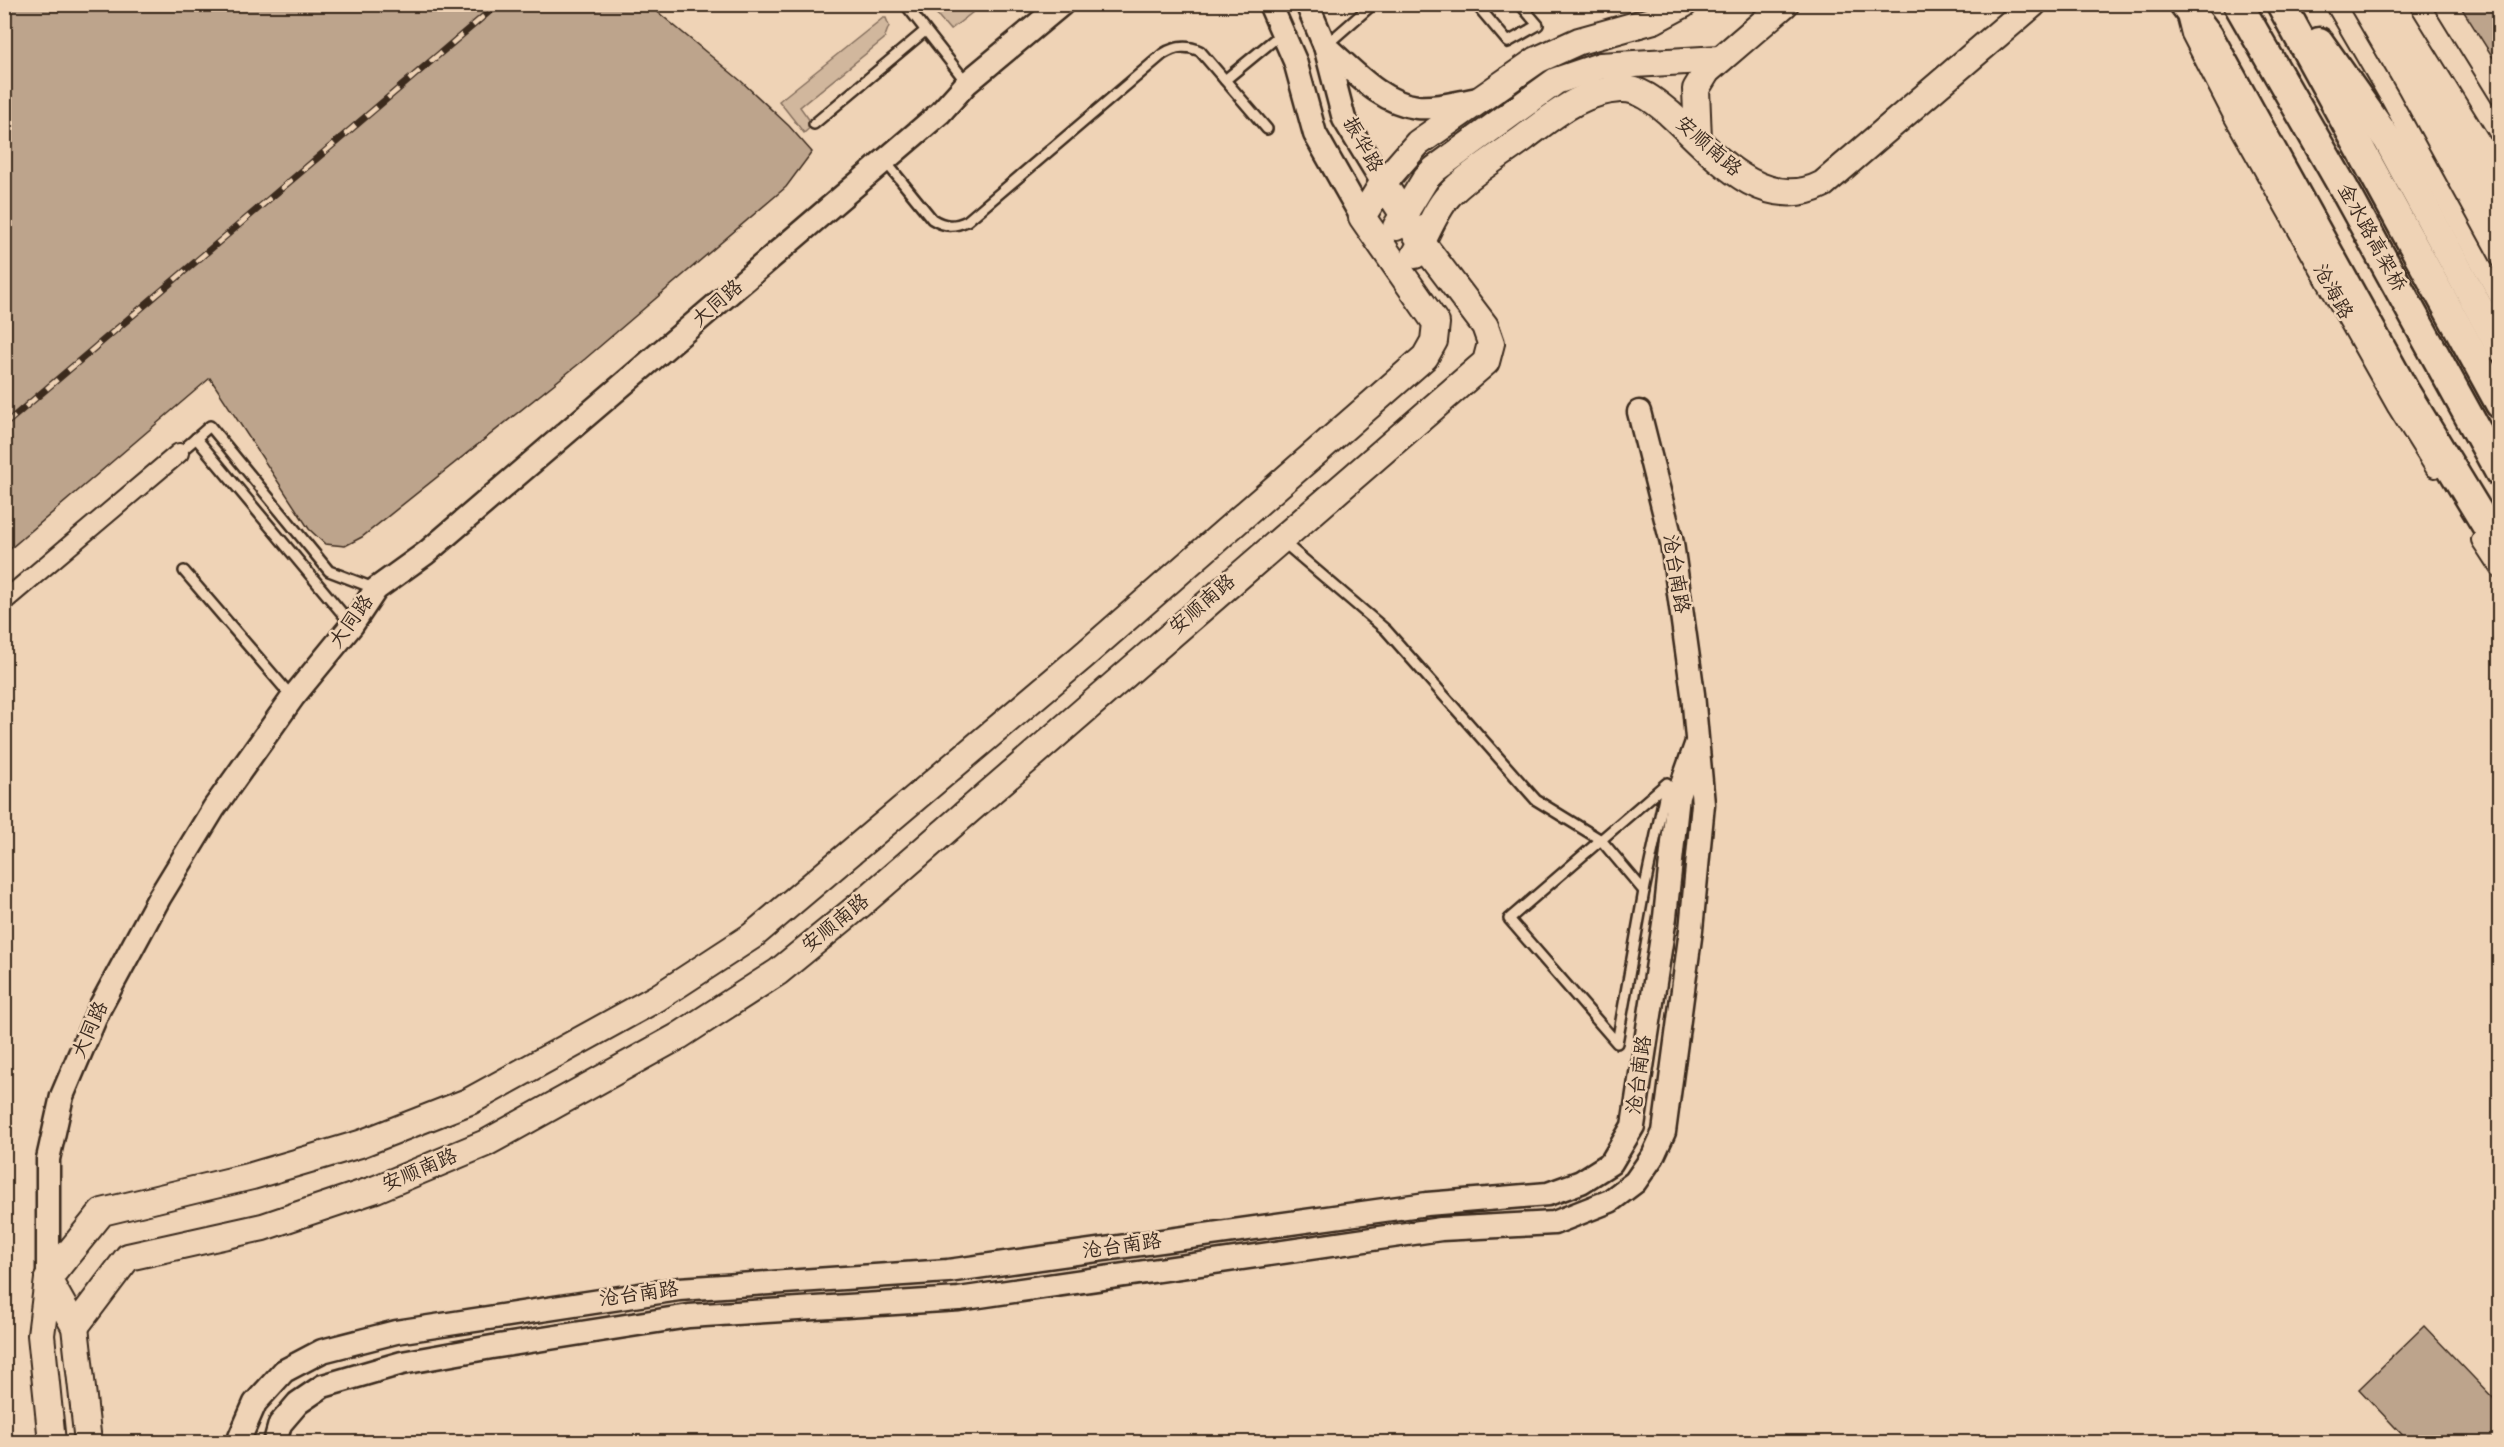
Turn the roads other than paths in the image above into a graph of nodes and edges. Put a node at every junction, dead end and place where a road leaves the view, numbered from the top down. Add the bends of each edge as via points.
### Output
1 (905, 4) edge
2 (1062, 4) edge
3 (1270, 4) edge
4 (1307, 4) edge
5 (1373, 4) edge
6 (1476, 4) edge
7 (1520, 4) edge
8 (1684, 4) edge
9 (1785, 4) edge
10 (2033, 4) edge
11 (2183, 4) edge
12 (2238, 4) edge
13 (2244, 4) edge
14 (2281, 4) edge
15 (2335, 4) edge
16 (2419, 4) edge
17 (2300, 13) edge
18 (926, 31) junction
19 (1284, 32) junction
20 (1325, 46) junction
21 (1720, 59) junction
22 (1225, 80) junction
23 (967, 83) junction
24 (1478, 99) junction
25 (814, 124) dead end
26 (1267, 129) dead end
27 (2499, 135) edge
28 (1698, 139) junction
29 (885, 161) junction
30 (1383, 183) junction
31 (1403, 215) junction
32 (1362, 217) junction
33 (1422, 243) junction
34 (1383, 250) junction
35 (1402, 278) junction
36 (2499, 299) edge
37 (1491, 343) joint
38 (2499, 347) edge
39 (2499, 388) edge
40 (2499, 404) edge
41 (1639, 412) dead end
42 (196, 438) junction
43 (178, 453) joint
44 (2499, 464) edge
45 (2499, 473) edge
46 (1280, 539) junction
47 (2499, 549) edge
48 (2499, 569) edge
49 (184, 571) dead end
50 (376, 589) junction
51 (4, 601) edge
52 (352, 625) junction
53 (292, 697) junction
54 (1699, 738) junction
55 (1601, 840) junction
56 (1644, 891) junction
57 (48, 1279) junction
58 (75, 1327) junction
59 (52, 1443) edge
60 (88, 1443) edge
61 (238, 1443) edge
62 (275, 1443) edge

1 - 18 lane
2 - 23 street, 大同路
3 - 19 street, 振华路
4 - 20 street, 振华路
5 - 20 lane
6 - 7 lane via 1508,42 1538,25
8 - 24 main road via 1654,20 1579,41 1537,60
9 - 21 main road
10 - 28 main road, 安顺南路 via 1823,184 1810,190 1784,192 1762,188 1721,163
11 - 47 main road via 2208,35 2404,390
11 - 48 street, 沧海路 via 2191,34 2237,124 2397,407
12 - 45 main road, 金水路高架桥
13 - 44 street
14 - 40 main road, 金水路高架桥
15 - 36 street
16 - 27 street
17 - 38 main road via 2388,140
17 - 39 street
18 - 23 lane
18 - 25 lane
19 - 22 lane
19 - 32 street, 振华路 via 1315,134
20 - 24 street via 1378,92 1398,103 1419,108
20 - 30 street, 振华路 via 1344,119
21 - 28 main road via 1696,89
21 - 31 main road via 1600,66 1556,81 1435,169
22 - 26 lane
22 - 29 lane via 1200,51 1191,47 1170,50 958,225 941,225 932,219
23 - 29 street, 大同路 via 940,113
24 - 30 main road via 1418,143
28 - 33 main road, 安顺南路 via 1647,95 1624,88 1574,100 1450,194
29 - 50 street, 大同路 via 426,553
30 - 31 main road, 振华路
30 - 32 main road
31 - 33 main road, 振华路
31 - 34 main road
32 - 34 main road
33 - 35 main road, 安顺南路
33 - 37 main road, 振华路 via 1485,326
34 - 35 main road
35 - 57 main road, 安顺南路 via 1436,323 1434,341 1425,357 1055,680 752,936 657,998 470,1101 349,1147 252,1176 102,1212
37 - 46 main road, 安顺南路 via 1486,362
41 - 54 street, 沧台南路 via 1672,543
42 - 43 lane
42 - 50 lane via 210,426 330,571
42 - 52 lane
43 - 51 street
46 - 55 lane via 1386,630 1536,800
46 - 58 main road, 安顺南路 via 860,905 777,972 689,1030 486,1143 376,1189 263,1227 128,1257
49 - 53 lane
50 - 52 street, 大同路
52 - 53 street, 大同路
53 - 57 street, 大同路 via 214,808 159,898 99,1009 67,1085 48,1159
54 - 61 street, 沧台南路 via 1678,796 1665,917 1633,1126 1611,1164 1581,1182 1548,1194 1416,1206 948,1271 680,1289 396,1332 322,1351 284,1371 255,1403
54 - 62 street, 沧台南路 via 1703,804 1664,1132 1635,1182 1610,1202 1554,1222 1441,1229 959,1299 689,1316 402,1363 323,1386 298,1404 280,1424
55 - 56 lane
55 - 56 lane via 1668,783
55 - 56 lane via 1509,919 1617,1043
57 - 58 main road
57 - 59 main road, 大同路 via 41,1335
58 - 60 main road

